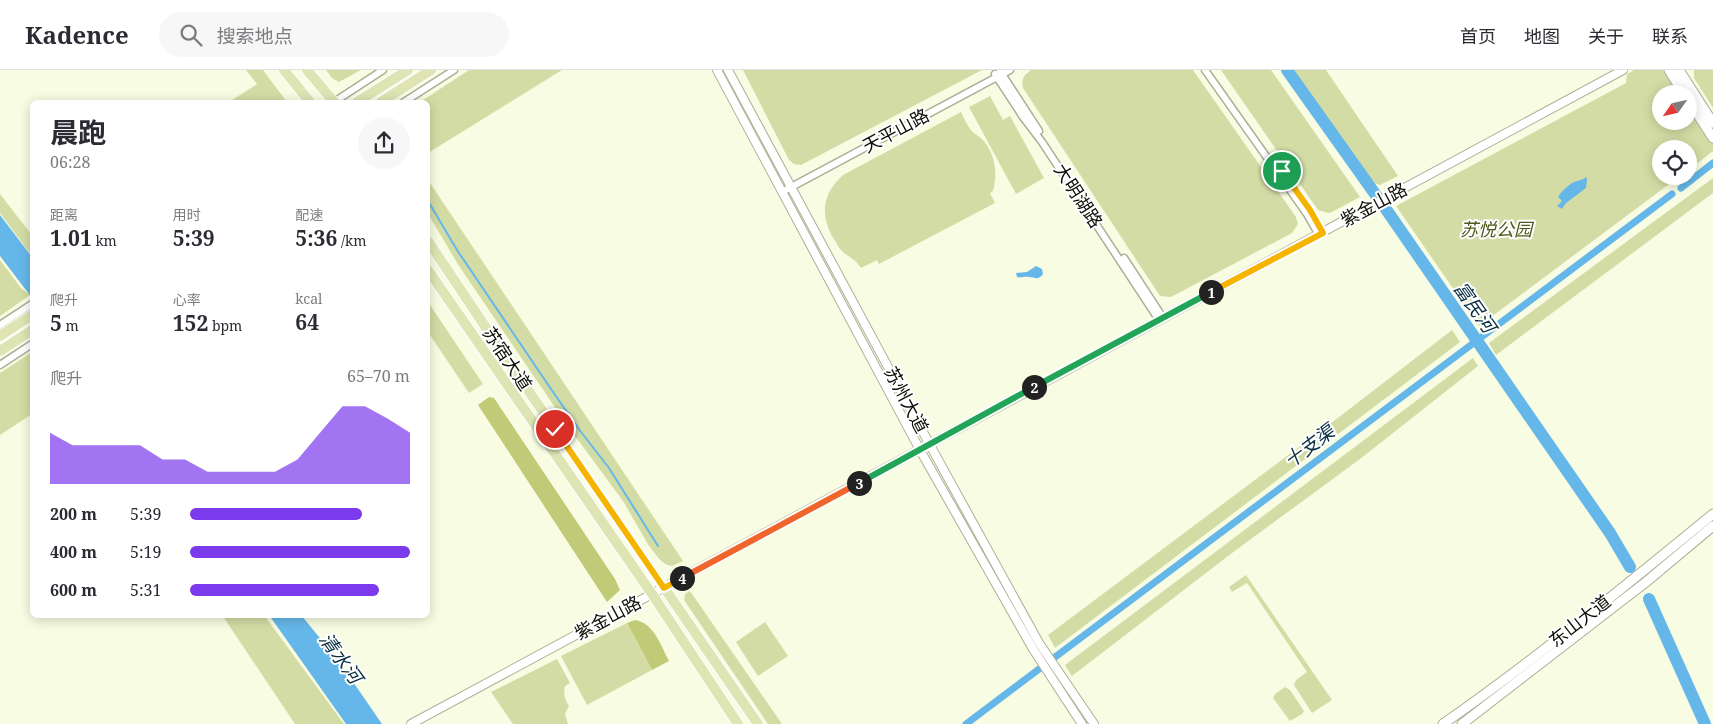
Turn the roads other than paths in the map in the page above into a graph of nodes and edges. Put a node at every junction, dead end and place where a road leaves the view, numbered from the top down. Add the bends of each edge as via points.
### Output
1 (284, 70) edge
2 (307, 70) edge
3 (383, 70) edge
4 (408, 70) edge
5 (431, 70) edge
6 (454, 70) edge
7 (717, 70) edge
8 (728, 70) edge
9 (1010, 70) edge
10 (1205, 70) edge
11 (1210, 70) edge
12 (1623, 70) edge
13 (1669, 70) edge
14 (1680, 70) edge
15 (999, 73) edge
16 (1678, 85) edge
17 (308, 100) edge
18 (332, 100) edge
19 (337, 100) edge
20 (360, 100) edge
21 (383, 100) edge
22 (407, 100) edge
23 (1698, 115) edge
24 (1713, 123) edge
25 (1713, 138) edge
26 (790, 185) junction
27 (781, 190) junction
28 (1321, 234) junction
29 (430, 244) edge
30 (430, 273) edge
31 (30, 310) edge
32 (30, 311) edge
33 (1161, 319) junction
34 (0, 325) edge
35 (30, 331) edge
36 (0, 336) edge
37 (30, 345) edge
38 (0, 352) edge
39 (0, 365) edge
40 (930, 445) junction
41 (920, 450) junction
42 (1713, 514) edge
43 (1713, 526) edge
44 (664, 588) junction
45 (652, 594) junction
46 (411, 724) edge
47 (738, 724) edge
48 (758, 724) edge
49 (1082, 724) edge
50 (1094, 724) edge
51 (1443, 724) edge
52 (1462, 724) edge

1 - 17 main road
2 - 18 main road
3 - 19 street
4 - 20 main road
5 - 21 main road
6 - 22 street
7 - 27 street, 苏州大道
8 - 26 street, 苏州大道
9 - 15 street, 天平山路
10 - 28 street
11 - 28 street via 1292,185
12 - 28 street, 紫金山路
13 - 16 main road
14 - 24 main road
15 - 26 street, 天平山路
15 - 33 street, 大明湖路 via 1023,117
23 - 25 main road
26 - 27 street, 天平山路
26 - 40 street, 苏州大道
27 - 41 street, 苏州大道
28 - 33 street, 紫金山路
29 - 44 main road, 苏宿大道
30 - 45 main road, 苏宿大道
31 - 34 street
32 - 36 main road
33 - 40 street, 紫金山路
35 - 38 main road
37 - 39 street
40 - 41 street, 紫金山路
40 - 50 street, 苏州大道 via 1039,642
41 - 44 street, 紫金山路
41 - 49 street, 苏州大道 via 1033,649
42 - 51 main road, 东山大道 via 1619,591
43 - 52 main road, 东山大道 via 1632,594
44 - 45 street, 紫金山路
44 - 48 main road, 苏宿大道
45 - 46 street, 紫金山路
45 - 47 main road, 苏宿大道

